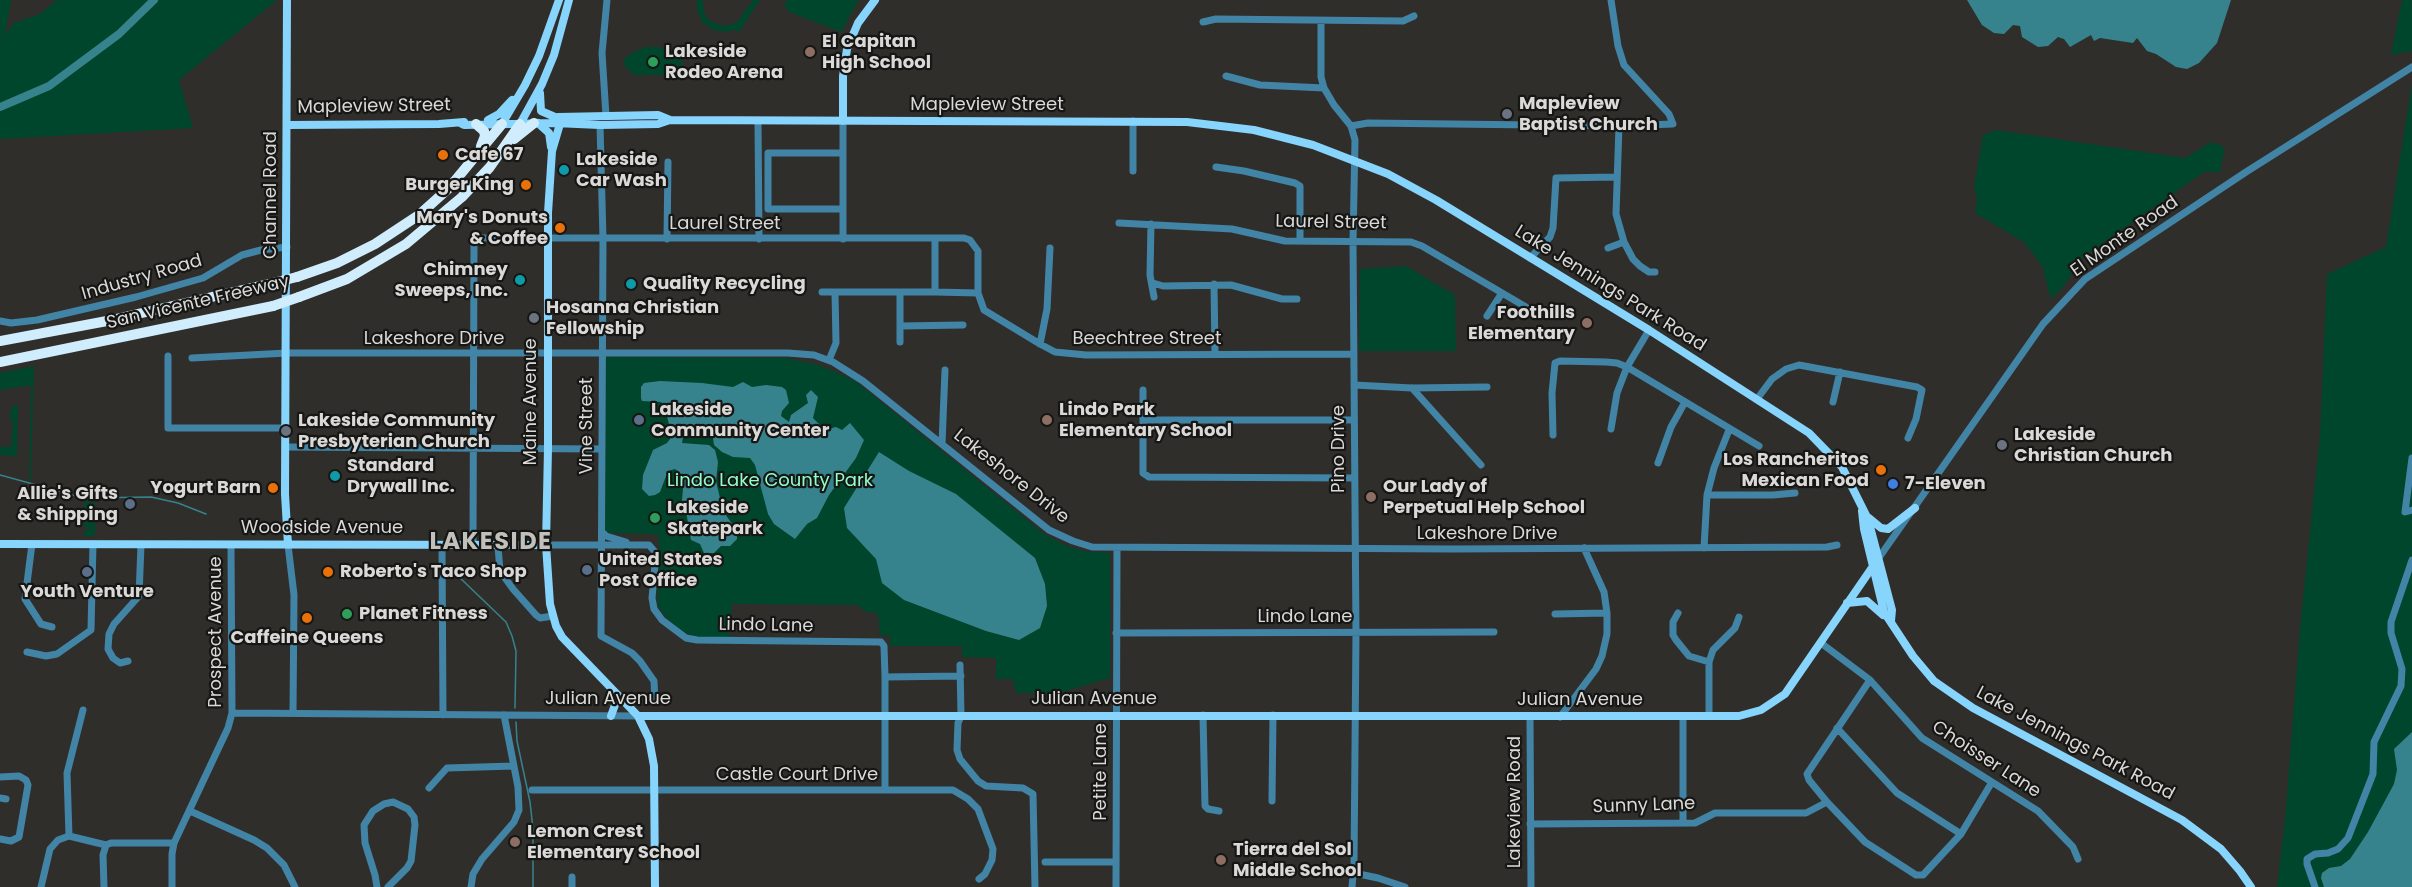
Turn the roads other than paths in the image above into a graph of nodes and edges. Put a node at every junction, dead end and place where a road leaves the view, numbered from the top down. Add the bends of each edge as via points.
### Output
1 (287, 0) edge
2 (559, 0) edge
3 (569, 0) edge
4 (607, 0) edge
5 (875, 0) edge
6 (1611, 0) edge
7 (1414, 16) dead end
8 (1321, 21) junction
9 (1203, 22) dead end
10 (2412, 67) edge
11 (1226, 76) dead end
12 (542, 84) junction
13 (1324, 88) junction
14 (519, 96) junction
15 (606, 116) junction
16 (559, 119) junction
17 (488, 120) junction
18 (521, 120) junction
19 (669, 120) junction
20 (758, 121) junction
21 (843, 121) junction
22 (1133, 121) junction
23 (505, 122) junction
24 (460, 123) junction
25 (536, 123) junction
26 (476, 124) junction
27 (288, 125) junction
28 (600, 125) junction
29 (1351, 126) junction
30 (1619, 126) junction
31 (508, 142) junction
32 (1303, 142) joint
33 (552, 151) junction
34 (843, 153) junction
35 (478, 154) junction
36 (1354, 159) junction
37 (668, 162) dead end
38 (1216, 167) dead end
39 (1133, 171) dead end
40 (1616, 177) junction
41 (843, 209) junction
42 (1119, 223) dead end
43 (1151, 224) junction
44 (934, 238) junction
45 (548, 239) junction
46 (603, 239) junction
47 (667, 239) junction
48 (759, 239) junction
49 (843, 239) junction
50 (1300, 241) junction
51 (1353, 241) junction
52 (1624, 242) junction
53 (288, 247) junction
54 (1050, 248) dead end
55 (1608, 248) dead end
56 (1530, 258) junction
57 (1655, 272) dead end
58 (1153, 283) junction
59 (1214, 284) junction
60 (822, 292) dead end
61 (835, 292) junction
62 (900, 292) junction
63 (935, 292) junction
64 (978, 293) junction
65 (1502, 293) junction
66 (1154, 297) dead end
67 (1297, 299) dead end
68 (1526, 307) dead end
69 (1487, 316) dead end
70 (0, 321) edge
71 (963, 325) dead end
72 (900, 326) junction
73 (1648, 330) junction
74 (0, 341) edge
75 (900, 342) dead end
76 (1040, 344) junction
77 (287, 353) junction
78 (473, 354) junction
79 (549, 354) junction
80 (602, 354) junction
81 (1215, 354) junction
82 (1354, 354) junction
83 (168, 357) dead end
84 (192, 358) dead end
85 (829, 360) junction
86 (0, 362) edge
87 (1627, 367) junction
88 (945, 370) dead end
89 (1840, 372) junction
90 (1354, 385) junction
91 (1487, 387) dead end
92 (1412, 388) junction
93 (1143, 390) dead end
94 (1757, 399) junction
95 (1685, 402) junction
96 (1833, 402) dead end
97 (1143, 420) junction
98 (1354, 420) junction
99 (286, 428) junction
100 (1611, 429) dead end
101 (1729, 430) junction
102 (1553, 435) dead end
103 (1908, 438) dead end
104 (942, 444) junction
105 (1759, 446) dead end
106 (285, 447) junction
107 (473, 448) junction
108 (548, 448) junction
109 (602, 448) junction
110 (2412, 458) edge
111 (1658, 463) dead end
112 (1481, 465) dead end
113 (1354, 478) junction
114 (1795, 493) dead end
115 (1707, 495) junction
116 (1915, 508) junction
117 (1862, 510) junction
118 (2412, 510) edge
119 (602, 532) junction
120 (0, 544) edge
121 (32, 544) junction
122 (93, 544) junction
123 (641, 544) junction
124 (141, 545) junction
125 (231, 545) junction
126 (288, 545) junction
127 (442, 545) junction
128 (473, 545) junction
129 (546, 545) junction
130 (1838, 545) dead end
131 (498, 546) junction
132 (602, 546) junction
133 (1117, 548) junction
134 (1584, 548) junction
135 (1704, 548) junction
136 (1355, 549) junction
137 (1878, 559) junction
138 (2412, 561) edge
139 (1872, 568) junction
140 (1847, 603) junction
141 (1607, 613) junction
142 (1678, 613) dead end
143 (1555, 614) dead end
144 (553, 616) junction
145 (1739, 617) dead end
146 (1892, 621) junction
147 (52, 627) dead end
148 (1356, 632) junction
149 (1494, 632) dead end
150 (1116, 633) junction
151 (1821, 643) junction
152 (27, 652) dead end
153 (128, 661) dead end
154 (1709, 662) junction
155 (960, 665) dead end
156 (961, 676) junction
157 (885, 677) junction
158 (1870, 680) junction
159 (613, 690) junction
160 (655, 701) dead end
161 (83, 711) dead end
162 (232, 713) junction
163 (293, 713) junction
164 (443, 715) junction
165 (504, 715) junction
166 (1203, 715) junction
167 (1273, 715) junction
168 (611, 716) junction
169 (638, 716) junction
170 (885, 716) junction
171 (961, 716) junction
172 (1116, 716) junction
173 (1355, 716) junction
174 (1683, 716) junction
175 (1709, 716) junction
176 (1530, 717) junction
177 (1560, 717) junction
178 (1837, 728) junction
179 (514, 766) junction
180 (0, 777) edge
181 (1992, 782) junction
182 (429, 788) dead end
183 (532, 790) dead end
184 (655, 790) junction
185 (885, 790) junction
186 (1272, 801) dead end
187 (1827, 801) junction
188 (1219, 810) dead end
189 (190, 811) junction
190 (1683, 823) junction
191 (1530, 824) junction
192 (1961, 834) junction
193 (69, 837) junction
194 (0, 839) edge
195 (174, 843) junction
196 (106, 846) junction
197 (2078, 859) dead end
198 (1045, 862) dead end
199 (1116, 862) junction
200 (1354, 873) junction
201 (572, 877) dead end
202 (979, 879) dead end
203 (41, 887) edge
204 (104, 887) edge
205 (172, 887) edge
206 (295, 887) edge
207 (377, 887) edge
208 (388, 887) edge
209 (471, 887) edge
210 (572, 887) edge
211 (655, 887) edge
212 (1035, 887) edge
213 (1116, 887) edge
214 (1352, 887) edge
215 (1405, 887) edge
216 (1531, 887) edge
217 (2251, 887) edge
218 (2315, 887) edge

1 - 27 main road, Channel Road
2 - 14 main road via 539,56
3 - 12 main road
4 - 15 street via 602,53
5 - 21 main road via 858,23 847,49
6 - 30 street via 1622,60 1669,114 1673,124
7 - 8 street via 1403,21
8 - 9 street
8 - 13 street
10 - 116 street, El Monte Road via 2085,279 2043,324
11 - 13 street via 1260,85
12 - 16 main road via 541,111
12 - 18 main road
13 - 29 street
14 - 17 main road
14 - 18 main road
14 - 23 main road
15 - 16 main road, Mapleview Street
15 - 19 main road, Mapleview Street via 658,116
16 - 18 main road, Mapleview Street
16 - 25 main road, Mapleview Street
16 - 28 main road, Mapleview Street
16 - 33 main road, Maine Avenue
17 - 23 main road, Mapleview Street
17 - 24 main road, Mapleview Street
18 - 23 main road, Mapleview Street
18 - 25 main road, Mapleview Street
18 - 31 highway, San Vicente Freeway
19 - 20 main road, Mapleview Street
19 - 28 main road, Mapleview Street via 658,124
20 - 21 main road, Mapleview Street
20 - 48 street
21 - 22 main road, Mapleview Street
21 - 34 street
22 - 32 main road, Mapleview Street via 1207,123
22 - 39 street
23 - 26 main road, Mapleview Street
23 - 31 highway
23 - 35 highway, San Vicente Freeway
24 - 26 main road, Mapleview Street
24 - 27 main road, Mapleview Street
25 - 31 highway
25 - 33 main road via 549,133
26 - 35 highway via 485,136
27 - 53 main road, Channel Road
28 - 46 street, Vine Street
29 - 30 street
29 - 36 street, Pino Drive
30 - 40 street
31 - 86 highway, San Vicente Freeway, bridge via 462,197 406,244 347,279 273,306
32 - 36 main road, Lake Jennings Park Road
33 - 45 main road, Maine Avenue
34 - 41 street
34 - 41 street via 768,153 768,209
35 - 74 highway, San Vicente Freeway, bridge via 419,215 337,263 273,284
36 - 51 street, Pino Drive
36 - 56 main road, Lake Jennings Park Road via 1436,200
37 - 47 street
38 - 50 street via 1300,186
40 - 52 street via 1616,214
40 - 56 street via 1556,178 1553,228 1550,237
41 - 49 street
42 - 43 street, Laurel Street
43 - 50 street, Laurel Street via 1232,229
43 - 58 street
44 - 49 street, Laurel Street
44 - 63 street
44 - 64 street, Laurel Street via 964,238 974,243 978,251
45 - 46 street, Laurel Street
45 - 78 street, Laurel Street via 474,242
45 - 79 main road, Maine Avenue
46 - 47 street, Laurel Street
46 - 80 street, Vine Street
47 - 48 street, Laurel Street
48 - 49 street, Laurel Street
50 - 51 street, Laurel Street
51 - 65 street, Laurel Street via 1402,236
51 - 82 street, Pino Drive
52 - 55 street
52 - 57 street via 1640,266
53 - 70 street, Industry Road via 242,255 211,275 136,297 37,320
53 - 77 main road, Channel Road
54 - 76 street via 1047,309
56 - 73 main road, Lake Jennings Park Road
58 - 59 street
58 - 66 street
59 - 67 street
59 - 81 street
60 - 61 street
61 - 62 street
61 - 85 street via 836,343
62 - 63 street
62 - 72 street
63 - 64 street
64 - 76 street, Beechtree Street via 984,310
65 - 68 street, Laurel Street
65 - 69 street
71 - 72 street
72 - 75 street
73 - 87 street
73 - 94 main road, Lake Jennings Park Road
76 - 81 street, Beechtree Street via 1055,352 1076,355
77 - 78 street, Lakeshore Drive
77 - 84 street, Lakeshore Drive
77 - 99 main road, Channel Road
78 - 79 street, Lakeshore Drive
78 - 107 street
79 - 80 street, Lakeshore Drive
79 - 108 main road, Maine Avenue
80 - 85 street, Lakeshore Drive via 788,353
80 - 109 street, Vine Street
81 - 82 street, Beechtree Street
82 - 90 street, Pino Drive
83 - 99 street via 168,428
85 - 104 street, Lakeshore Drive via 852,372
87 - 95 street
87 - 100 street via 1617,393
87 - 102 street via 1606,362 1555,363
88 - 104 street
89 - 94 street via 1799,365 1786,369 1772,379
89 - 96 street
89 - 103 street via 1922,390
90 - 92 street
90 - 98 street, Pino Drive
91 - 92 street
92 - 112 street
93 - 97 street
94 - 117 main road, Lake Jennings Park Road via 1801,427 1840,463
95 - 101 street
95 - 111 street
97 - 98 street
97 - 113 street via 1145,475
98 - 113 street, Pino Drive
99 - 106 main road, Channel Road
101 - 105 street
101 - 115 street
104 - 133 street, Lakeshore Drive via 1049,530 1082,544
106 - 107 street
106 - 126 main road, Channel Road
107 - 108 street
107 - 128 street
108 - 109 street
108 - 129 main road, Maine Avenue
109 - 119 street, Vine Street
110 - 118 street via 2405,512
113 - 136 street, Pino Drive
114 - 115 street
115 - 135 street
116 - 117 main road via 1885,529
116 - 137 street, El Monte Road
117 - 137 main road, Lake Jennings Park Road
117 - 139 main road, Lake Jennings Park Road
119 - 123 street
119 - 132 street, Vine Street
120 - 121 main road, Woodside Avenue
121 - 122 main road, Woodside Avenue
121 - 147 street via 25,599 41,624
122 - 124 main road, Woodside Avenue
122 - 152 street via 91,630 57,654
123 - 132 street, Woodside Avenue
123 - 157 street, Lindo Lane via 649,545 656,553 654,609 679,635 697,640 881,642
124 - 125 main road, Woodside Avenue
124 - 153 street via 139,596 109,634 108,649 113,658 120,663
125 - 126 main road, Woodside Avenue
125 - 162 street, Prospect Avenue
126 - 127 main road, Woodside Avenue
126 - 163 street, Channel Road via 294,595
127 - 128 main road, Woodside Avenue
127 - 164 street
128 - 131 main road, Woodside Avenue
129 - 131 main road, Woodside Avenue
129 - 132 street, Woodside Avenue
129 - 144 main road, Maine Avenue
130 - 135 street, Lakeshore Drive
131 - 144 street via 500,571 513,589 540,618
132 - 160 street, Vine Street via 601,636 640,661 654,681
133 - 136 street, Lakeshore Drive
133 - 150 street, Petite Lane
134 - 135 street, Lakeshore Drive
134 - 136 street, Lakeshore Drive
134 - 141 street via 1602,587
136 - 148 street, Pino Drive
137 - 139 main road, Julian Avenue
137 - 146 main road, Lake Jennings Park Road
138 - 218 street via 2391,622 2402,669 2401,686 2374,742 2373,774 2348,838 2338,849 2307,859
139 - 140 main road, Julian Avenue
139 - 146 main road, Lake Jennings Park Road via 1884,612
140 - 146 main road via 1867,602
140 - 151 main road, Julian Avenue
141 - 143 street
141 - 177 street via 1607,634 1600,661
142 - 154 street via 1673,622 1676,640 1689,656
144 - 159 main road via 567,644
145 - 154 street via 1735,628 1713,650
146 - 217 main road, Lake Jennings Park Road via 1917,662 1952,695 2189,825 2221,849
148 - 149 street, Lindo Lane
148 - 150 street, Lindo Lane
148 - 173 street, Pino Drive
150 - 172 street, Petite Lane
151 - 158 street, Choisser Lane
151 - 175 main road, Julian Avenue via 1790,687 1770,705 1744,716
154 - 175 street
155 - 156 street
156 - 157 street
156 - 171 street
157 - 170 street
158 - 178 street
158 - 181 street, Choisser Lane via 1918,735
159 - 168 main road via 616,702
159 - 169 main road
161 - 193 street via 67,773
162 - 163 street, Julian Avenue
162 - 189 street, Prospect Avenue
163 - 164 street, Julian Avenue
164 - 165 street, Julian Avenue
165 - 168 street, Julian Avenue
165 - 179 street
166 - 167 main road, Julian Avenue
166 - 172 main road, Julian Avenue
166 - 188 street via 1205,806
167 - 173 main road, Julian Avenue
167 - 186 street
168 - 169 street, Julian Avenue
169 - 170 main road, Julian Avenue
169 - 184 main road via 652,749
170 - 171 main road, Julian Avenue
170 - 185 street
171 - 172 main road, Julian Avenue
171 - 212 street via 957,750 978,781 986,786 1023,788 1033,794
172 - 199 street, Petite Lane
173 - 176 main road, Julian Avenue
173 - 200 street, Pino Drive
174 - 175 main road, Julian Avenue
174 - 177 main road, Julian Avenue
174 - 190 street
176 - 177 main road, Julian Avenue
176 - 191 street, Lakeview Road
178 - 187 street via 1807,775
178 - 192 street via 1897,793
179 - 182 street via 447,768
179 - 209 street via 519,795 517,816 482,859
180 - 194 street via 19,776 28,784 19,837 11,841
181 - 192 street
181 - 197 street, Choisser Lane via 2038,811 2073,848
183 - 184 street, Castle Court Drive
184 - 185 street, Castle Court Drive
184 - 211 main road
185 - 202 street, Castle Court Drive via 953,789 968,799 983,818 993,849 992,860
187 - 190 street, Sunny Lane via 1806,813 1717,813 1699,822
187 - 192 street via 1868,844 1916,875 1922,876
189 - 195 street, Prospect Avenue
189 - 206 street via 267,848 284,865
190 - 191 street, Sunny Lane
191 - 216 street, Lakeview Road
193 - 196 street
193 - 203 street via 58,840 50,849
195 - 196 street
195 - 205 street, Prospect Avenue
196 - 204 street
198 - 199 street
199 - 213 street, Petite Lane
200 - 214 street, Pino Drive
200 - 215 street
201 - 210 street
207 - 208 street via 363,825 373,811 393,802 408,809 416,825 411,861

